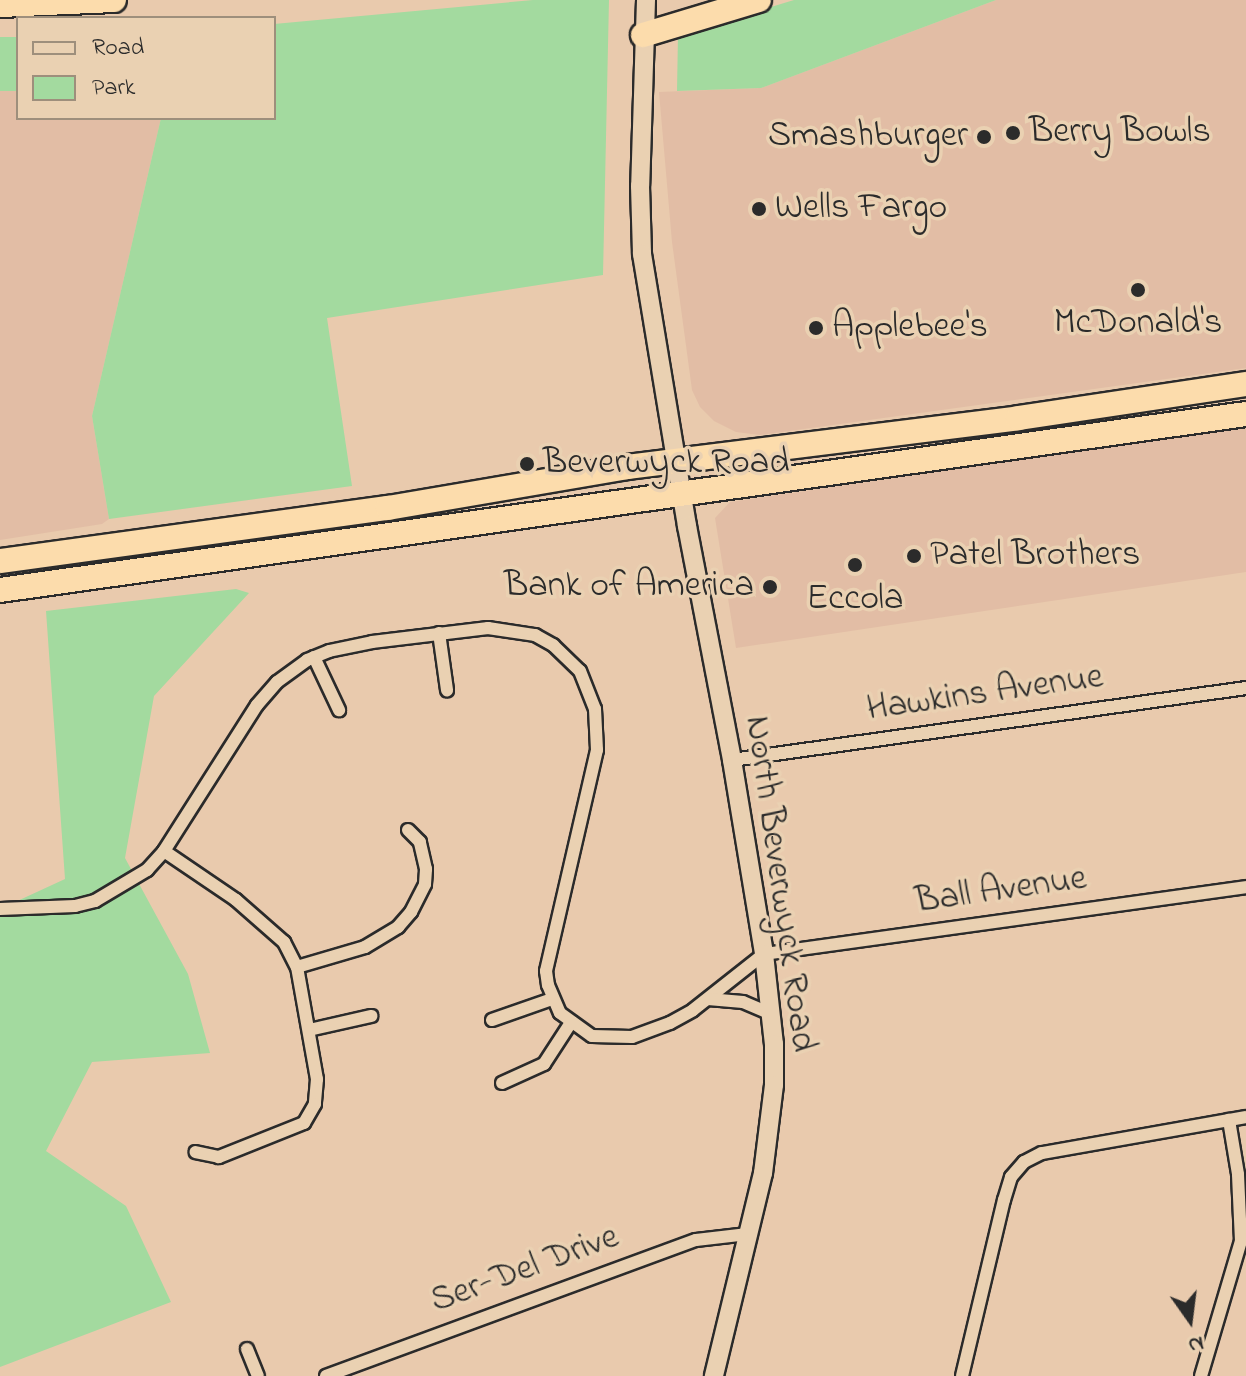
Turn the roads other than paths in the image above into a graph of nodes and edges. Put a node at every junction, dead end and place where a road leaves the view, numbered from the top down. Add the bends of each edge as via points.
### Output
1 (114, 0) edge
2 (646, 0) edge
3 (759, 0) edge
4 (0, 5) edge
5 (643, 35) junction
6 (1246, 384) edge
7 (1246, 414) edge
8 (676, 461) junction
9 (682, 494) junction
10 (0, 561) edge
11 (0, 590) edge
12 (439, 633) junction
13 (314, 657) junction
14 (1246, 688) edge
15 (447, 690) dead end
16 (339, 710) dead end
17 (732, 760) junction
18 (408, 830) dead end
19 (164, 851) junction
20 (1246, 887) edge
21 (0, 909) edge
22 (764, 954) junction
23 (297, 967) junction
24 (552, 999) junction
25 (708, 999) junction
26 (771, 1014) junction
27 (371, 1016) dead end
28 (492, 1020) dead end
29 (570, 1024) junction
30 (309, 1030) junction
31 (502, 1083) dead end
32 (1246, 1117) edge
33 (1229, 1120) junction
34 (196, 1152) dead end
35 (748, 1234) junction
36 (247, 1349) dead end
37 (258, 1376) edge
38 (326, 1376) edge
39 (714, 1376) edge
40 (962, 1376) edge
41 (1201, 1376) edge

1 - 4 highway
2 - 5 street, North Beverwyck Road
3 - 5 highway
5 - 8 street, North Beverwyck Road via 641,234
6 - 8 highway
7 - 9 highway
8 - 9 street, North Beverwyck Road
8 - 10 highway via 388,508
9 - 11 highway
9 - 17 street, North Beverwyck Road
12 - 13 street
12 - 15 street
12 - 24 street via 488,628 535,635 567,656 592,699 597,750 547,955
13 - 16 street
13 - 19 street via 293,669 257,705
14 - 17 street, Hawkins Avenue
17 - 22 street, North Beverwyck Road
18 - 23 street via 420,842 426,869 411,912 373,943
19 - 21 street via 131,883 95,901
19 - 23 street via 236,900 284,942
20 - 22 street, Ball Avenue
22 - 25 street
22 - 26 street, North Beverwyck Road
23 - 30 street
24 - 28 street
24 - 29 street
25 - 26 street via 743,1002
25 - 29 street via 670,1023 632,1037 592,1036
26 - 35 street, North Beverwyck Road via 770,1133
27 - 30 street
29 - 31 street via 544,1064
30 - 34 street via 317,1079 315,1104 304,1123 219,1157
32 - 33 street
33 - 40 street via 1042,1153 1017,1169 1004,1200
33 - 41 street via 1241,1241
35 - 38 street, Ser-Del Drive via 696,1240
35 - 39 street, North Beverwyck Road
36 - 37 street

